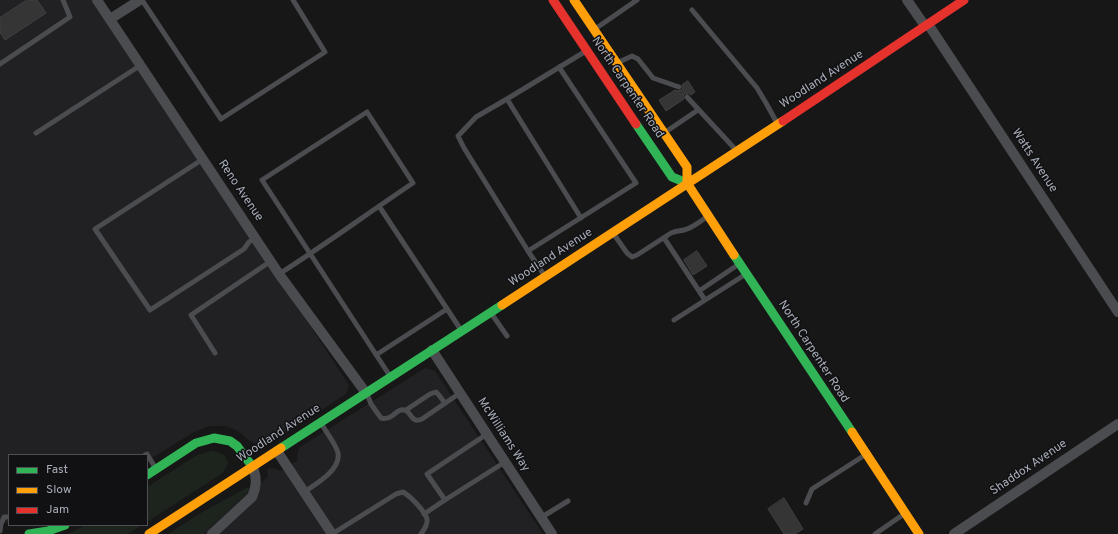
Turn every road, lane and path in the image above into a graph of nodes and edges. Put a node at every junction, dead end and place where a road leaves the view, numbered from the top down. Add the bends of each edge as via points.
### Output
1 (63, 0) edge
2 (97, 0) edge
3 (139, 0) edge
4 (293, 0) edge
5 (553, 0) edge
6 (562, 0) edge
7 (574, 0) edge
8 (637, 0) edge
9 (907, 0) edge
10 (964, 0) edge
11 (692, 10) dead end
12 (110, 19) junction
13 (587, 20) junction
14 (926, 25) junction
15 (594, 30) junction
16 (586, 50) junction
17 (617, 63) junction
18 (0, 64) edge
19 (140, 65) junction
20 (559, 67) junction
21 (679, 87) dead end
22 (687, 97) dead end
23 (507, 100) junction
24 (698, 110) junction
25 (778, 124) junction
26 (36, 133) dead end
27 (664, 133) junction
28 (737, 150) junction
29 (203, 159) junction
30 (687, 183) junction
31 (379, 206) junction
32 (708, 216) junction
33 (581, 218) junction
34 (612, 232) junction
35 (255, 238) junction
36 (664, 238) junction
37 (528, 251) junction
38 (310, 253) junction
39 (271, 261) junction
40 (740, 264) junction
41 (746, 273) junction
42 (279, 274) junction
43 (545, 276) junction
44 (699, 291) junction
45 (705, 300) junction
46 (447, 309) junction
47 (491, 312) junction
48 (1118, 312) edge
49 (674, 320) dead end
50 (462, 331) junction
51 (507, 336) dead end
52 (432, 350) junction
53 (215, 353) dead end
54 (376, 355) junction
55 (390, 377) junction
56 (366, 393) junction
57 (460, 393) junction
58 (445, 404) junction
59 (406, 410) junction
60 (320, 422) junction
61 (1118, 424) edge
62 (487, 434) junction
63 (277, 451) junction
64 (866, 454) junction
65 (148, 456) edge
66 (505, 462) junction
67 (252, 466) junction
68 (157, 469) junction
69 (148, 474) edge
70 (304, 492) junction
71 (445, 500) junction
72 (568, 501) dead end
73 (806, 504) dead end
74 (905, 513) junction
75 (424, 514) junction
76 (8, 516) edge
77 (542, 517) junction
78 (62, 526) edge
79 (0, 531) edge
80 (29, 534) edge
81 (149, 534) edge
82 (205, 534) edge
83 (212, 534) edge
84 (332, 534) edge
85 (421, 534) edge
86 (552, 534) edge
87 (874, 534) edge
88 (918, 534) edge
89 (954, 534) edge

1 - 18 lane via 70,17
2 - 12 street, Reno Avenue
3 - 4 lane via 221,119 325,52
3 - 12 street
5 - 16 street, North Carpenter Road
6 - 13 street
7 - 13 street, North Carpenter Road
8 - 15 lane
9 - 14 street, Watts Avenue
10 - 14 street, Woodland Avenue
11 - 25 lane via 756,88
12 - 19 street, Reno Avenue
13 - 15 street, North Carpenter Road
14 - 25 street, Woodland Avenue
14 - 48 street, Watts Avenue
15 - 17 street, North Carpenter Road
16 - 20 lane
16 - 30 street, North Carpenter Road via 672,177
17 - 21 lane via 632,56 638,59 653,78
17 - 27 street, North Carpenter Road
19 - 26 lane
19 - 29 street, Reno Avenue
20 - 23 lane
20 - 33 lane via 636,183
22 - 24 lane
23 - 33 lane
23 - 37 lane via 476,117 458,136
24 - 27 lane
24 - 28 lane
25 - 28 street, Woodland Avenue
27 - 30 street, North Carpenter Road via 687,167
28 - 30 street, Woodland Avenue
29 - 35 street, Reno Avenue
29 - 35 lane via 95,229 150,310 244,248
30 - 32 street, North Carpenter Road
30 - 34 street, Woodland Avenue
31 - 38 lane
31 - 38 lane via 413,183 367,112 262,180
31 - 46 lane
32 - 36 lane via 689,228 677,230
32 - 40 street, North Carpenter Road
33 - 37 lane
34 - 36 lane via 632,257
34 - 43 street, Woodland Avenue
35 - 39 street, Reno Avenue
36 - 44 lane
37 - 43 lane
38 - 42 lane
38 - 54 lane
39 - 42 street, Reno Avenue
39 - 53 lane via 191,315
40 - 41 street, North Carpenter Road
40 - 44 lane
41 - 45 lane
41 - 64 street, North Carpenter Road
42 - 56 street, Reno Avenue
43 - 47 street, Woodland Avenue
44 - 45 lane
45 - 49 lane
46 - 50 lane
46 - 54 lane
47 - 50 street, Woodland Avenue
47 - 51 lane
50 - 52 street, Woodland Avenue
52 - 55 street, Woodland Avenue
52 - 57 street, McWilliams Way
54 - 55 lane
55 - 56 street, Woodland Avenue
56 - 59 lane via 381,418 389,418 401,410
56 - 60 street, Woodland Avenue
57 - 58 lane
57 - 62 street, McWilliams Way
58 - 59 lane via 418,421
58 - 59 lane via 436,392
60 - 63 street, Woodland Avenue
60 - 70 lane via 336,449 336,464 321,480
61 - 89 street, Shaddox Avenue
62 - 66 street, McWilliams Way
62 - 71 lane via 427,474
63 - 67 street, Woodland Avenue
63 - 70 street
64 - 73 lane via 812,489
64 - 74 street, North Carpenter Road
65 - 68 lane
66 - 71 lane
66 - 77 street, McWilliams Way
67 - 68 street via 237,446 230,441 214,438 196,443
67 - 81 street, Woodland Avenue
67 - 83 street via 256,480 252,496
68 - 69 street
70 - 84 street
71 - 75 lane
72 - 77 lane
74 - 87 lane
74 - 88 street, North Carpenter Road
75 - 84 lane via 410,496 403,492
75 - 85 lane via 427,525
76 - 79 lane via 4,517
77 - 86 street, McWilliams Way
78 - 80 street
82 - 83 street

